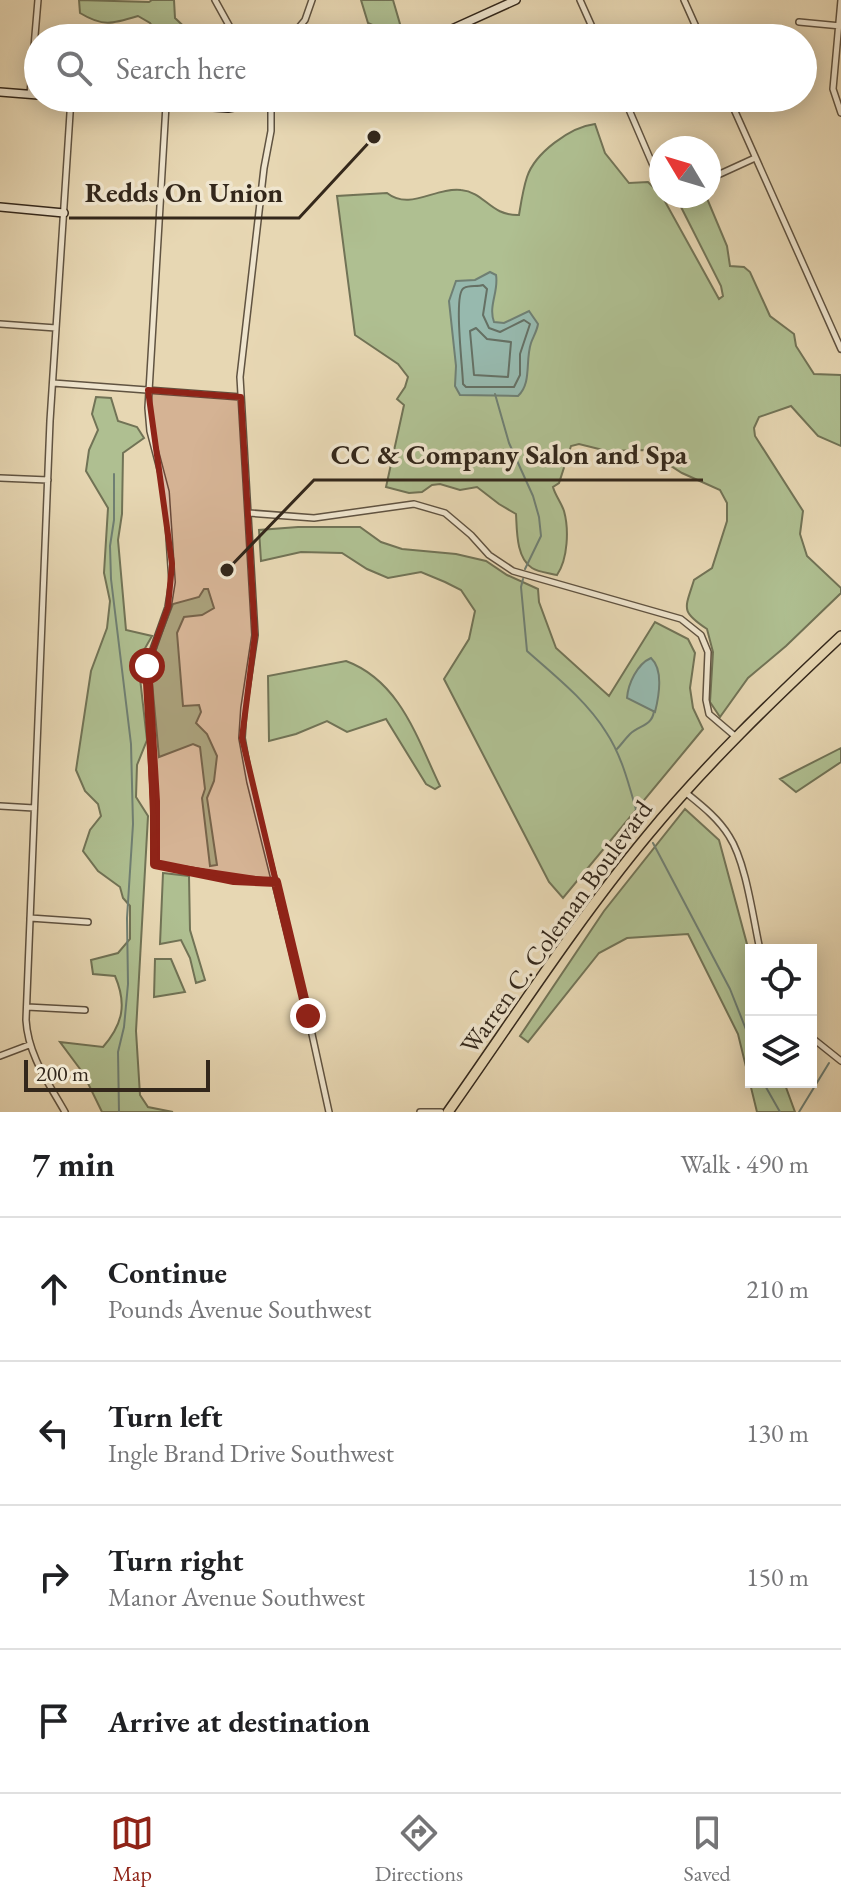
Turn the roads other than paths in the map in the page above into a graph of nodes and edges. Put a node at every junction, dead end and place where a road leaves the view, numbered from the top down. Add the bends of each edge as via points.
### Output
1 (38, 0) edge
2 (215, 0) edge
3 (312, 0) edge
4 (516, 0) edge
5 (580, 0) edge
6 (684, 0) edge
7 (841, 0) edge
8 (799, 22) dead end
9 (37, 24) edge
10 (228, 24) edge
11 (302, 24) edge
12 (463, 24) edge
13 (591, 24) edge
14 (695, 24) edge
15 (840, 26) edge
16 (0, 92) edge
17 (24, 93) edge
18 (73, 112) edge
19 (166, 112) edge
20 (271, 112) edge
21 (630, 112) edge
22 (735, 112) edge
23 (841, 113) edge
24 (649, 156) edge
25 (755, 158) junction
26 (721, 174) edge
27 (0, 207) edge
28 (64, 213) junction
29 (0, 324) edge
30 (56, 328) junction
31 (841, 349) edge
32 (53, 383) junction
33 (148, 390) junction
34 (241, 397) junction
35 (0, 478) edge
36 (48, 480) junction
37 (249, 513) junction
38 (841, 636) edge
39 (736, 737) junction
40 (685, 792) junction
41 (0, 806) edge
42 (34, 808) junction
43 (276, 882) junction
44 (30, 918) junction
45 (88, 922) dead end
46 (759, 944) edge
47 (27, 1007) junction
48 (85, 1010) dead end
49 (817, 1042) edge
50 (29, 1045) junction
51 (0, 1056) edge
52 (841, 1061) edge
53 (65, 1112) edge
54 (329, 1112) edge
55 (420, 1112) edge
56 (441, 1112) edge
57 (448, 1112) edge

1 - 9 street
2 - 10 street
3 - 11 street
4 - 12 main road
5 - 13 street
6 - 14 street
7 - 15 street
8 - 15 street
15 - 23 street via 833,89
16 - 17 main road
18 - 28 street
19 - 33 street
20 - 34 street
21 - 24 street
22 - 25 street
25 - 26 street
25 - 31 street
27 - 28 main road
28 - 30 street
29 - 30 street
30 - 32 street
32 - 33 street
32 - 36 street
33 - 34 street
33 - 43 street via 148,420 166,492 172,564 168,607 147,666 155,864 234,880
34 - 37 street
35 - 36 street
36 - 42 street
37 - 39 street via 314,518 414,504 445,513 513,571 681,619 701,635 708,652 709,714
37 - 43 street via 255,635 242,738
38 - 39 highway, Warren C. Coleman Boulevard
39 - 40 highway, Warren C. Coleman Boulevard
40 - 46 street via 731,837
40 - 57 highway, Warren C. Coleman Boulevard via 600,896
41 - 42 street
42 - 44 street
43 - 54 street
44 - 45 street
44 - 47 street
47 - 48 street
47 - 50 street
49 - 52 street
50 - 51 street
50 - 53 street
55 - 56 street

